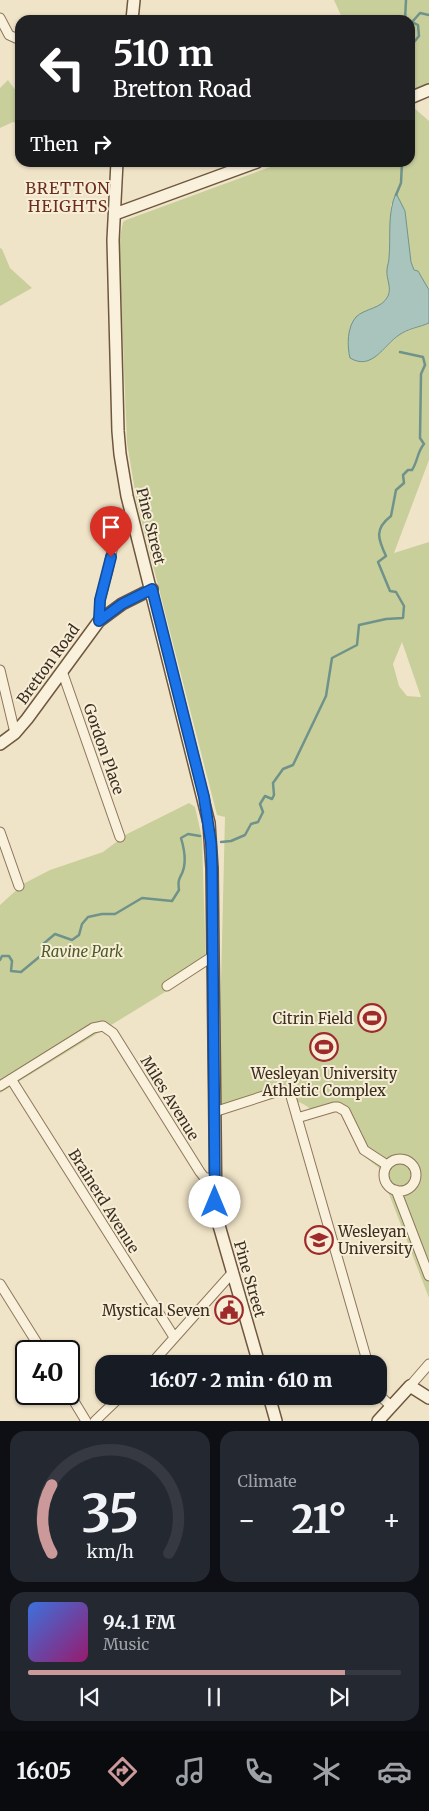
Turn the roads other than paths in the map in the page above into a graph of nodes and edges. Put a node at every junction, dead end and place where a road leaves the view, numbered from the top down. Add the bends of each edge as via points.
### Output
1 (134, 0) edge
2 (132, 15) edge
3 (0, 18) edge
4 (15, 38) edge
5 (429, 90) edge
6 (415, 96) edge
7 (117, 167) edge
8 (242, 167) edge
9 (114, 214) junction
10 (117, 526) dead end
11 (152, 589) junction
12 (99, 621) junction
13 (0, 670) edge
14 (62, 671) junction
15 (15, 732) junction
16 (0, 744) edge
17 (0, 832) edge
18 (120, 837) dead end
19 (19, 886) dead end
20 (213, 956) junction
21 (167, 986) dead end
22 (11, 1079) junction
23 (0, 1086) edge
24 (214, 1112) junction
25 (298, 1118) junction
26 (387, 1165) junction
27 (215, 1180) junction
28 (396, 1190) junction
29 (233, 1272) junction
30 (429, 1276) edge
31 (0, 1284) edge
32 (174, 1337) junction
33 (35, 1340) edge
34 (158, 1355) edge
35 (257, 1355) edge
36 (365, 1355) edge
37 (429, 1364) edge
38 (410, 1386) junction
39 (429, 1398) edge
40 (387, 1403) edge
41 (76, 1405) edge
42 (112, 1405) edge
43 (272, 1405) edge
44 (391, 1406) junction
45 (86, 1421) edge
46 (95, 1421) edge
47 (276, 1421) edge
48 (378, 1421) edge

1 - 2 street
3 - 4 street via 9,35
5 - 6 street
7 - 9 street, Pine Street
8 - 9 street
9 - 11 street, Pine Street via 120,454 127,496
10 - 12 street, Bretton Road via 100,600
11 - 12 street, Bretton Road via 122,604
11 - 20 street, Pine Street via 208,823
12 - 14 street, Bretton Road
13 - 15 street
14 - 15 street, Bretton Road
14 - 18 street, Gordon Place
15 - 16 street, Bretton Road
17 - 19 street
20 - 21 street
20 - 24 street, Pine Street
22 - 23 street
22 - 27 street, Miles Avenue via 93,1028 103,1026 113,1033 200,1172 204,1177
22 - 32 street, Brainerd Avenue
24 - 25 street via 285,1090 291,1095
24 - 27 street, Pine Street
25 - 26 street via 334,1107 342,1109 364,1150
25 - 36 street
26 - 28 street via 385,1180
26 - 28 street via 404,1159 416,1172 415,1181 409,1188
27 - 29 street, Pine Street via 216,1215
28 - 30 street
29 - 32 street
29 - 35 street, Pine Street
31 - 33 street
32 - 34 street
37 - 38 street
38 - 39 street
38 - 44 street
40 - 44 street
41 - 45 street
42 - 46 street
43 - 47 street
44 - 48 street

